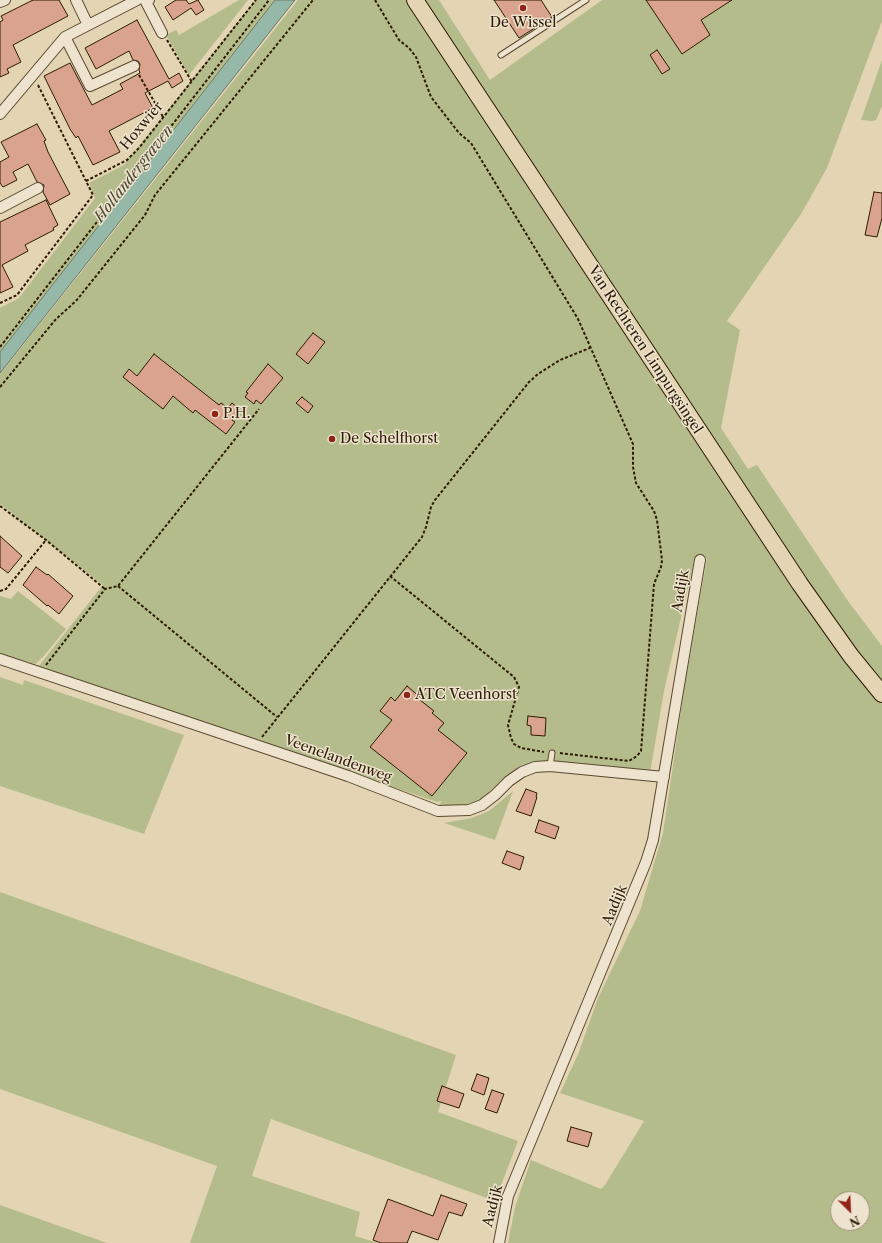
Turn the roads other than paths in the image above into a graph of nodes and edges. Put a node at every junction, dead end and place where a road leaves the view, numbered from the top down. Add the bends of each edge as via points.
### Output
1 (5, 0) edge
2 (76, 0) edge
3 (144, 0) edge
4 (415, 0) edge
5 (586, 0) edge
6 (0, 2) edge
7 (88, 26) junction
8 (162, 33) road end
9 (65, 37) junction
10 (501, 55) dead end
11 (134, 66) road end
12 (0, 114) edge
13 (38, 188) dead end
14 (0, 208) edge
15 (700, 560) dead end
16 (0, 659) edge
17 (882, 694) edge
18 (552, 753) road end
19 (550, 766) junction
20 (664, 777) junction
21 (499, 1243) edge

1 - 6 street
2 - 7 street
3 - 7 street
3 - 8 street
4 - 17 main road, Van Rechteren Limpurgsingel via 800,584 851,656
5 - 10 lane
7 - 9 street
9 - 11 street via 90,86
9 - 12 street
13 - 14 street
15 - 20 street, Aadijk
16 - 19 street, Veenelandenweg via 348,776 438,811 469,810 496,795 522,772 535,767
18 - 19 lane
19 - 20 street, Veenelandenweg
20 - 21 street, Aadijk via 653,840 646,862 508,1196

